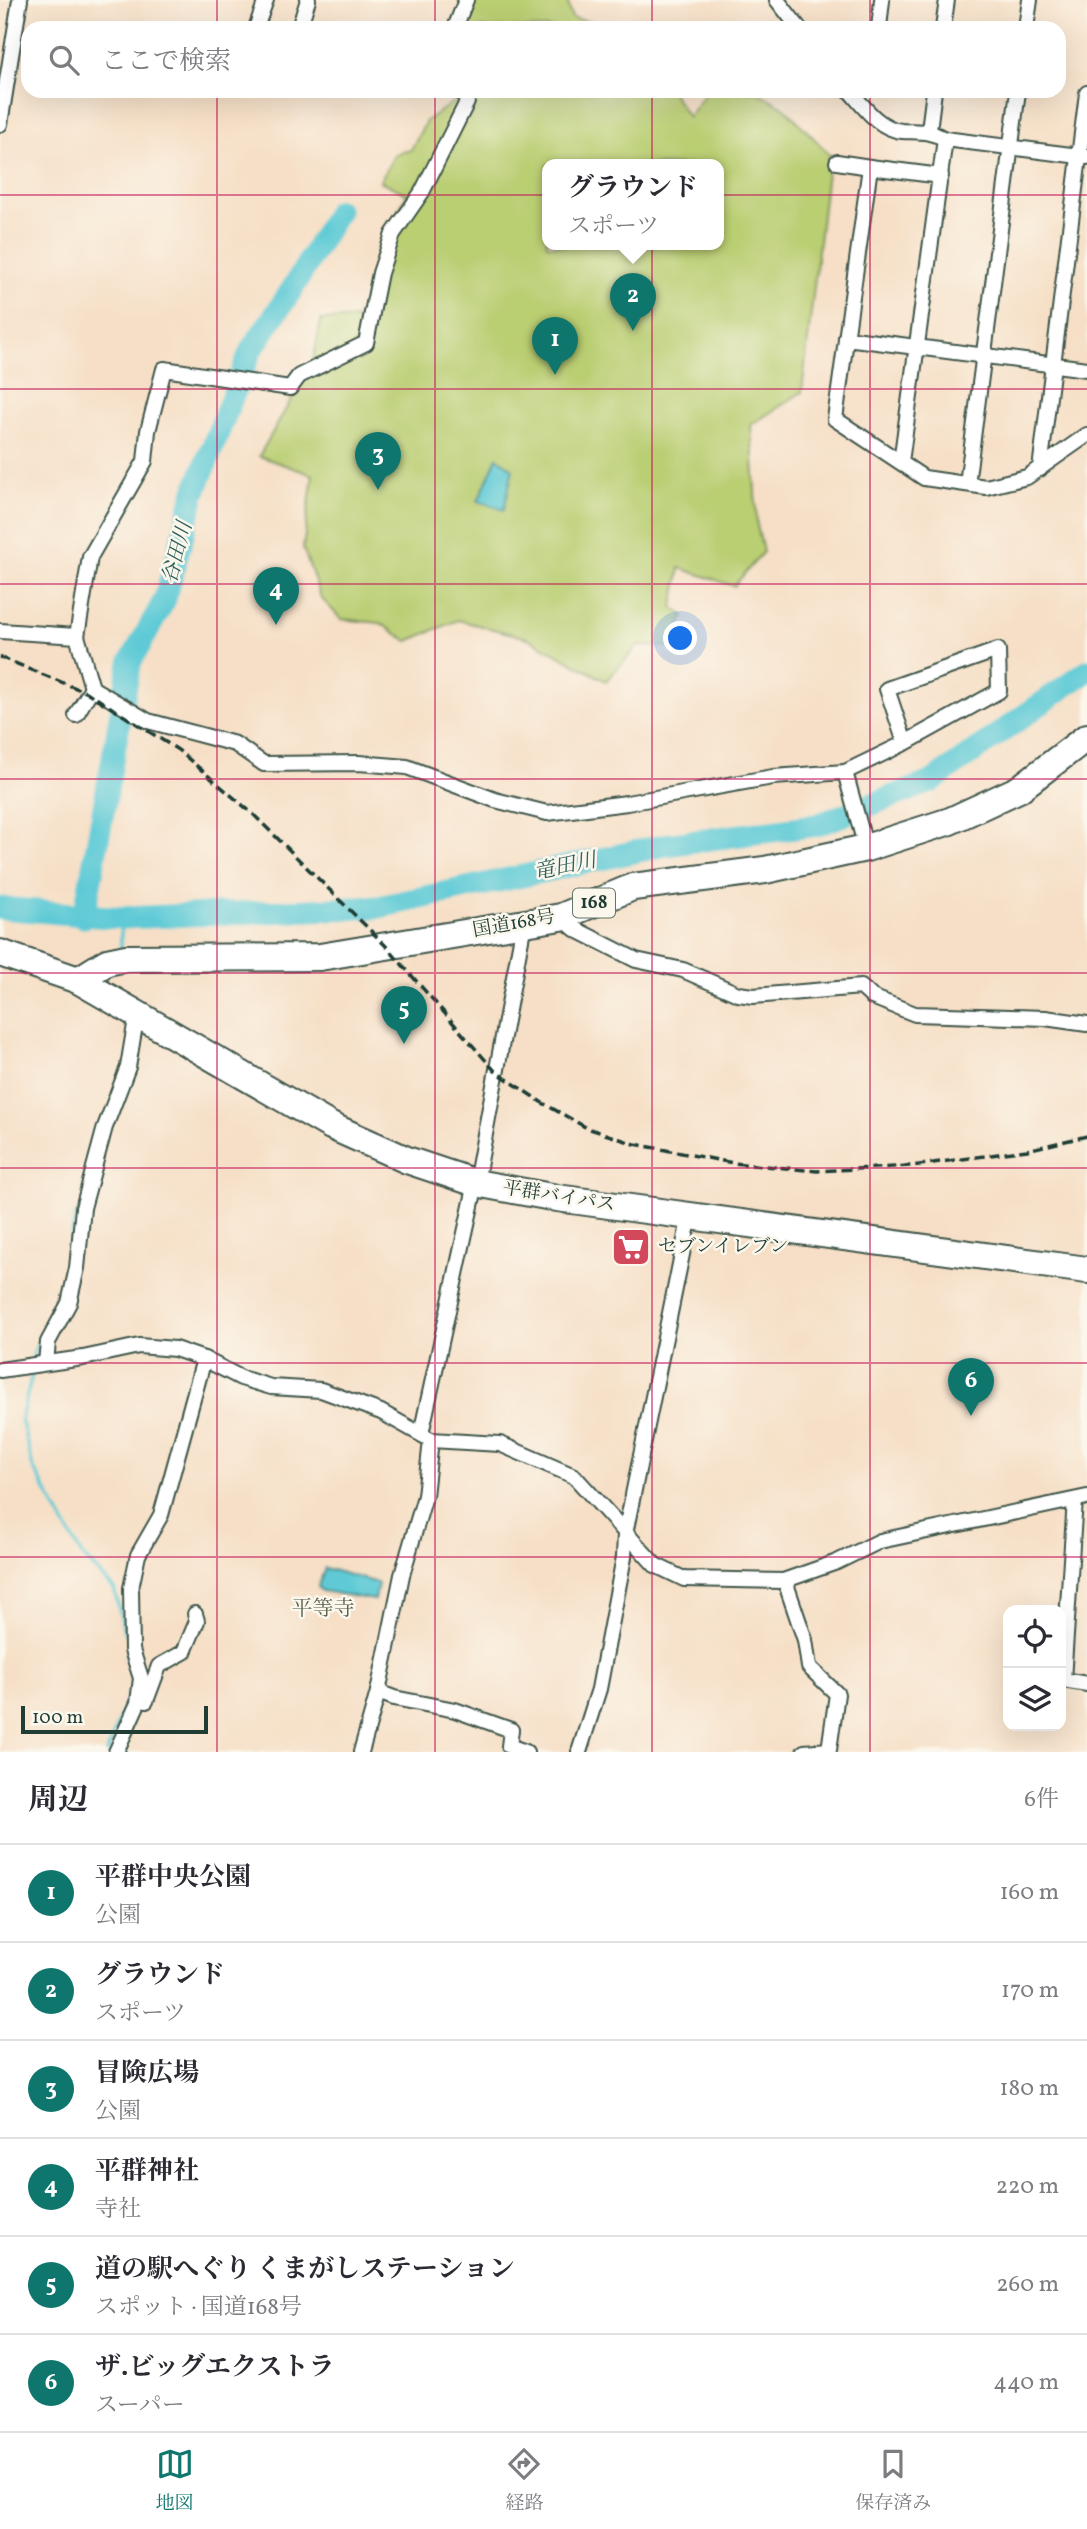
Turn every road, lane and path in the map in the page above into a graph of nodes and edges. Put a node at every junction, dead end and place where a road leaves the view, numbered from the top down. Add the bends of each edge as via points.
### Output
1 (20, 0) edge
2 (266, 0) edge
3 (308, 0) edge
4 (466, 0) edge
5 (777, 0) edge
6 (882, 0) edge
7 (947, 0) edge
8 (1030, 0) edge
9 (258, 21) edge
10 (301, 21) edge
11 (457, 21) edge
12 (794, 21) edge
13 (880, 21) edge
14 (944, 21) edge
15 (1027, 21) edge
16 (1087, 93) edge
17 (466, 98) edge
18 (856, 98) edge
19 (933, 98) edge
20 (1017, 98) edge
21 (0, 124) edge
22 (929, 130) junction
23 (945, 139) junction
24 (1011, 147) junction
25 (1083, 156) edge
26 (837, 162) dead end
27 (870, 167) junction
28 (941, 176) junction
29 (846, 338) junction
30 (918, 346) junction
31 (983, 355) junction
32 (1052, 364) junction
33 (1087, 369) edge
34 (1087, 435) edge
35 (901, 462) junction
36 (1040, 469) junction
37 (967, 484) junction
38 (0, 631) edge
39 (77, 636) junction
40 (92, 688) junction
41 (76, 715) dead end
42 (905, 743) junction
43 (1083, 747) edge
44 (845, 772) junction
45 (863, 837) junction
46 (561, 917) junction
47 (524, 923) junction
48 (0, 953) edge
49 (78, 980) junction
50 (137, 1013) junction
51 (1087, 1024) edge
52 (476, 1183) junction
53 (690, 1214) junction
54 (1087, 1270) edge
55 (204, 1359) junction
56 (44, 1363) junction
57 (0, 1370) edge
58 (426, 1437) junction
59 (1081, 1498) edge
60 (625, 1534) junction
61 (783, 1581) junction
62 (195, 1614) dead end
63 (1087, 1684) edge
64 (378, 1692) junction
65 (146, 1701) dead end
66 (116, 1752) edge
67 (361, 1752) edge
68 (526, 1752) edge
69 (579, 1752) edge
70 (804, 1752) edge

1 - 21 street
2 - 9 street
3 - 10 street
4 - 11 street
5 - 12 street
6 - 13 street
7 - 14 street
8 - 15 street
16 - 25 street
17 - 39 street via 441,157 393,233 366,343 299,376 290,388 164,369 145,461 90,558
18 - 22 street via 873,119 898,131
19 - 22 street
20 - 24 street
22 - 23 street
23 - 24 street
23 - 28 street
24 - 25 street
24 - 31 street
25 - 32 street
26 - 27 street
27 - 28 street
27 - 29 street
28 - 30 street
29 - 30 street
29 - 35 street via 835,419
30 - 31 street
30 - 35 street
31 - 32 street
31 - 37 street
32 - 33 street
32 - 36 street
34 - 36 street
35 - 37 street via 924,478
36 - 37 street via 986,487
38 - 39 street
39 - 40 street
40 - 41 street
40 - 44 street via 148,721 235,744 264,764 407,767 517,807 547,813 773,776
42 - 42 street via 999,691 998,650 887,690
42 - 44 street
43 - 45 highway, 国道168号 / 168 via 1019,789 950,821
44 - 45 street
45 - 46 highway, 国道168号 / 168 via 765,870 633,887
46 - 47 highway, 国道168号 / 168
46 - 51 street via 636,960 683,970 738,994 861,988 915,1014 1045,1018
47 - 49 highway, 国道168号 / 168 via 320,957 126,958 107,962
47 - 52 street
48 - 49 highway, 平群バイパス
49 - 50 highway, 平群バイパス
50 - 52 highway, 平群バイパス via 331,1126 407,1160
50 - 56 street via 128,1068 105,1127 83,1208 69,1303 48,1342
52 - 53 highway, 平群バイパス
52 - 58 street
53 - 54 highway, 平群バイパス
53 - 60 street
55 - 56 street via 175,1349 139,1346
55 - 58 street via 271,1387 321,1390 382,1412
55 - 66 street via 162,1515 138,1555 131,1588 132,1639 141,1678 138,1703
56 - 57 street
58 - 60 street via 500,1444 574,1476
58 - 64 street via 425,1496 402,1575
59 - 61 street via 880,1541
59 - 63 street via 1063,1680
60 - 61 street via 655,1564 684,1579
60 - 69 street via 598,1689
61 - 70 street via 805,1640 809,1667 837,1694 829,1750
62 - 65 street via 197,1621 184,1652 159,1666
64 - 67 street
64 - 68 street via 455,1710 511,1730 509,1746

